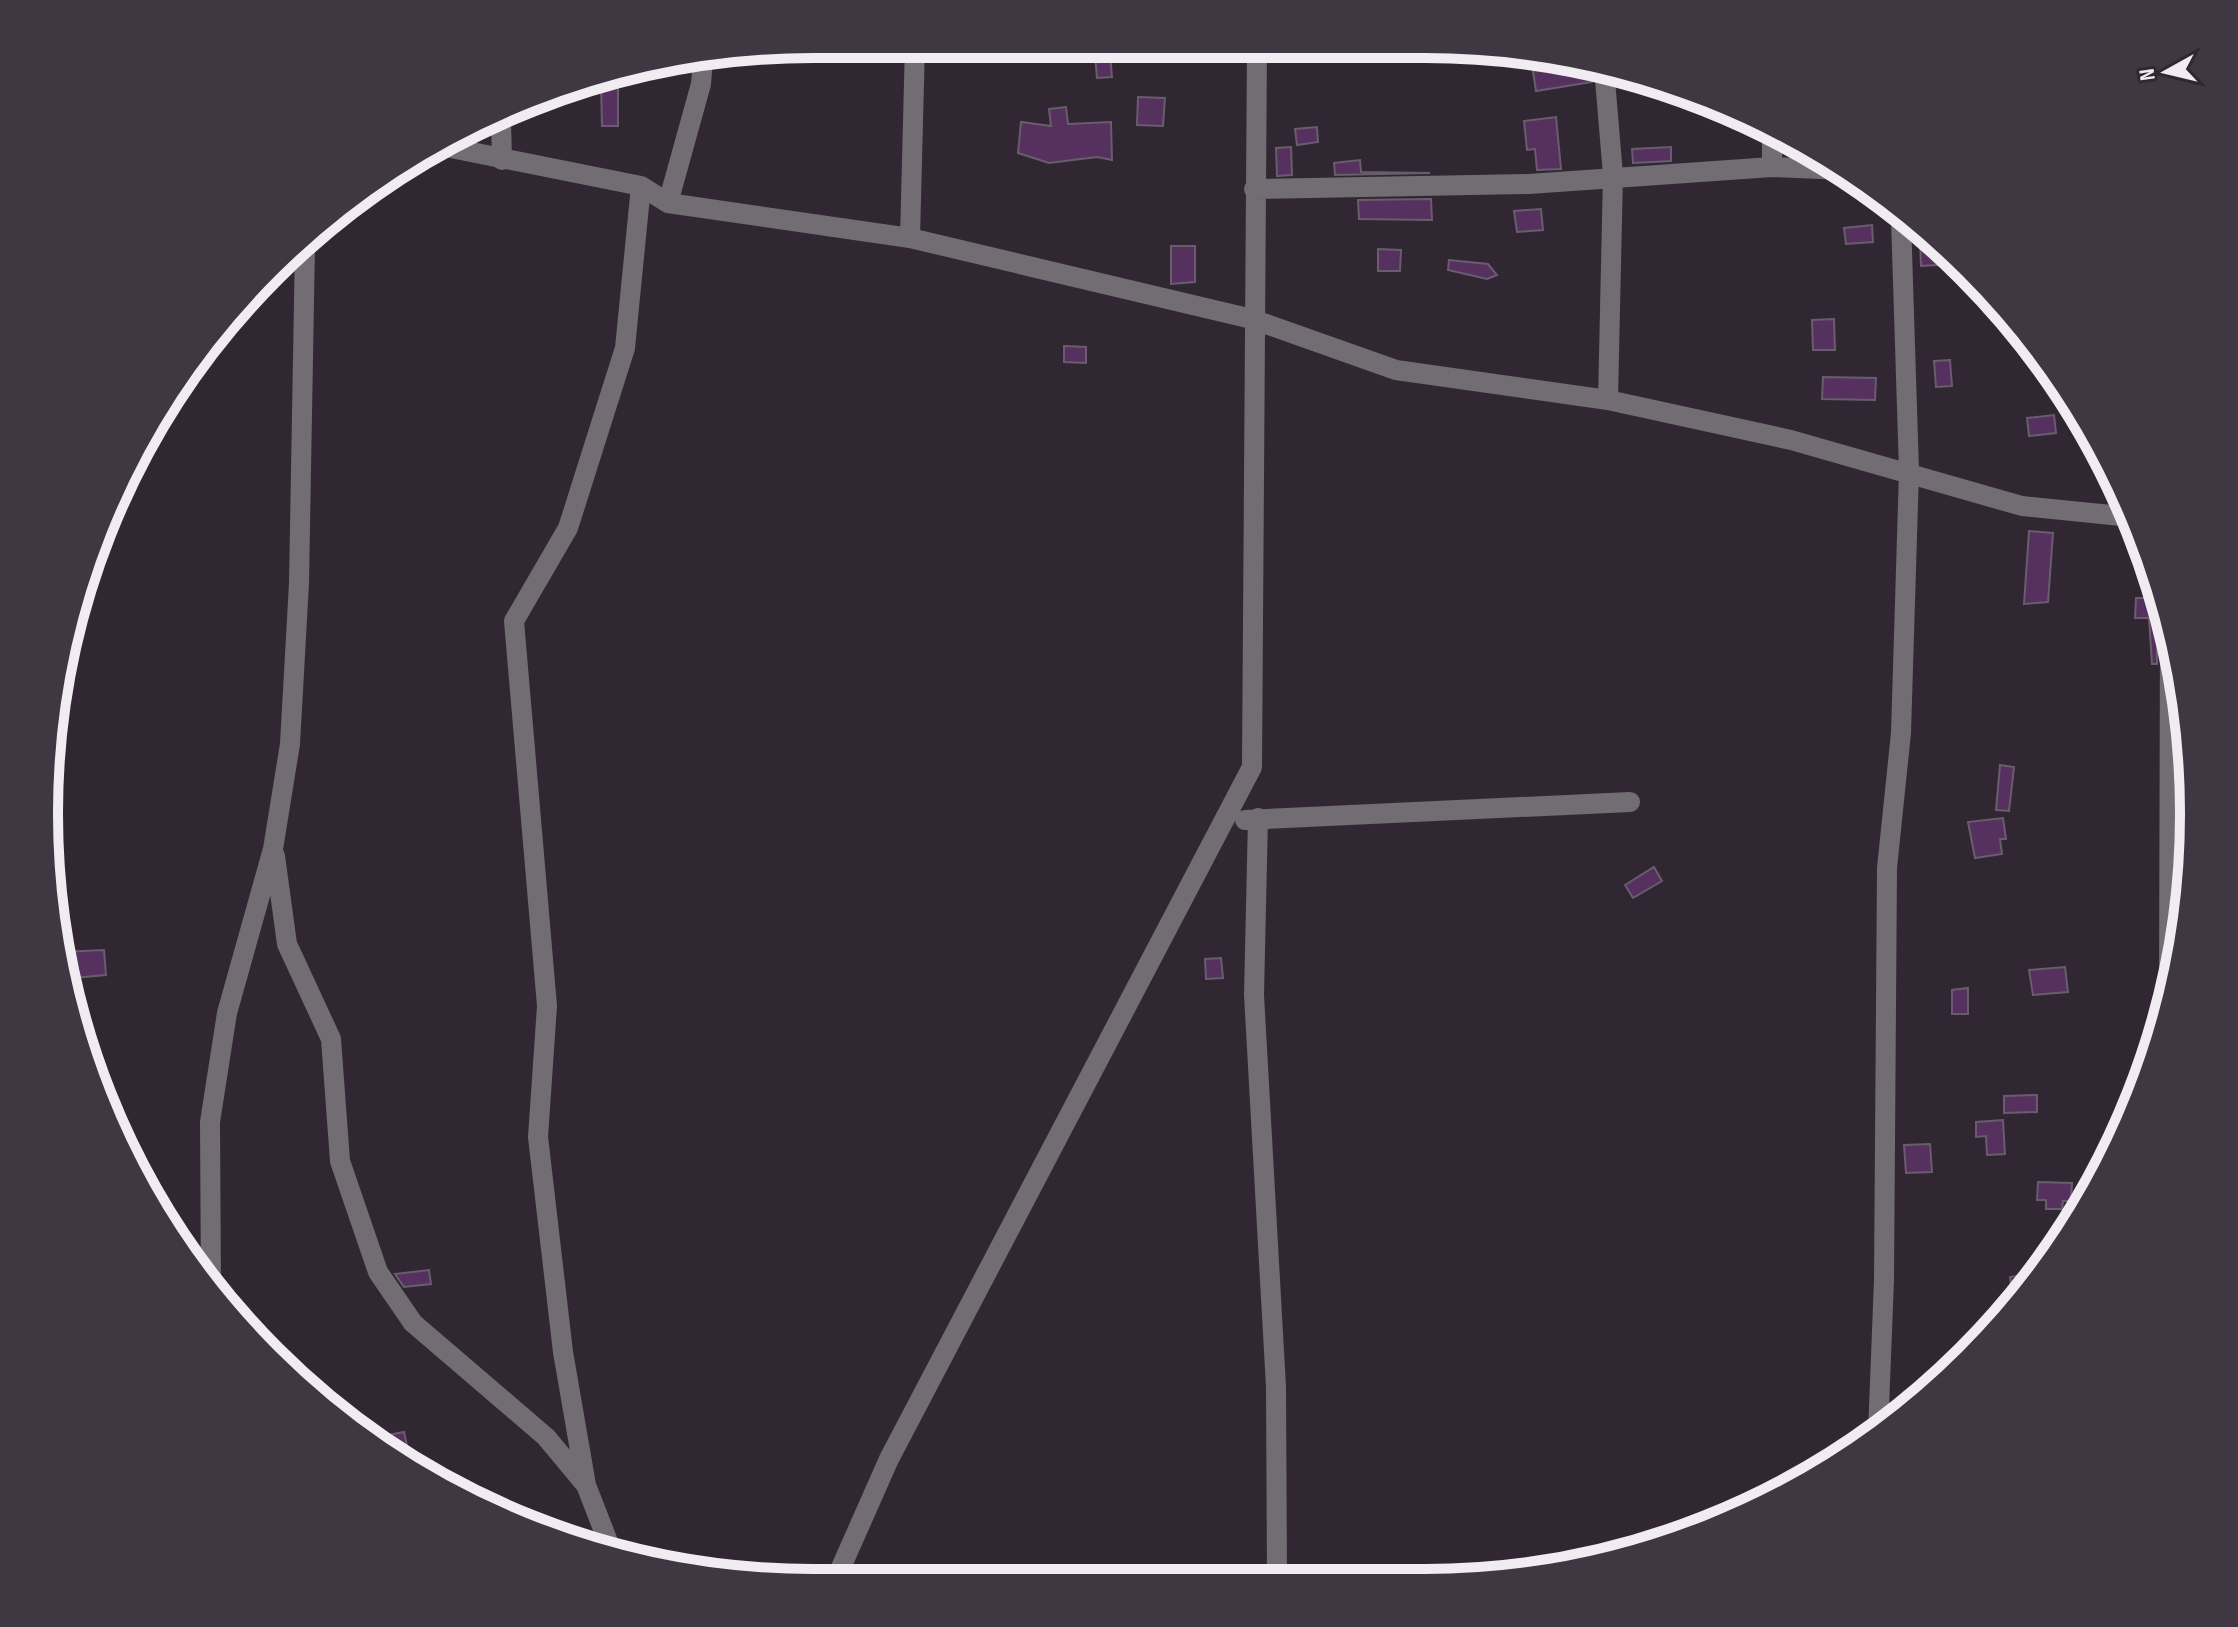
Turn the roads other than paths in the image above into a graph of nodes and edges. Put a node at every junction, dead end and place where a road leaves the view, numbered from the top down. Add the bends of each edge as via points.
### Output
1 (915, 58) edge
2 (1257, 58) edge
3 (702, 66) edge
4 (1605, 81) edge
5 (501, 126) edge
6 (1772, 143) edge
7 (455, 149) edge
8 (502, 160) junction
9 (1772, 167) junction
10 (1818, 169) edge
11 (1613, 175) junction
12 (641, 186) junction
13 (1254, 189) junction
14 (668, 203) junction
15 (1901, 228) edge
16 (910, 238) junction
17 (305, 255) edge
18 (1252, 319) junction
19 (1608, 400) junction
20 (1909, 471) junction
21 (2118, 516) edge
22 (2170, 692) edge
23 (1630, 802) dead end
24 (1258, 818) junction
25 (1225, 822) junction
26 (273, 849) junction
27 (2169, 938) edge
28 (211, 1269) edge
29 (1879, 1417) edge
30 (586, 1485) junction
31 (607, 1540) edge
32 (840, 1569) edge
33 (1277, 1569) edge

1 - 16 street
2 - 13 street
3 - 14 street
4 - 11 street
5 - 8 street
6 - 9 street
7 - 8 street
8 - 12 street
9 - 10 street
9 - 11 street
11 - 13 street via 1514,184
11 - 19 street
12 - 14 street
12 - 30 street via 625,348 568,528 514,621 547,1006 538,1137 563,1352
13 - 18 street
14 - 16 street
15 - 20 street
16 - 18 street
17 - 26 street via 299,583 290,744
18 - 19 street via 1396,370
18 - 25 street via 1252,767
19 - 20 street
20 - 21 street via 2022,506
20 - 29 street via 1901,733 1887,868
22 - 27 street
23 - 24 street
24 - 25 street
24 - 33 street via 1254,995 1276,1387
25 - 32 street via 889,1459
26 - 28 street via 227,1013 210,1122
26 - 30 street via 287,944 331,1039 340,1161 378,1272 413,1323 546,1437
30 - 31 street

